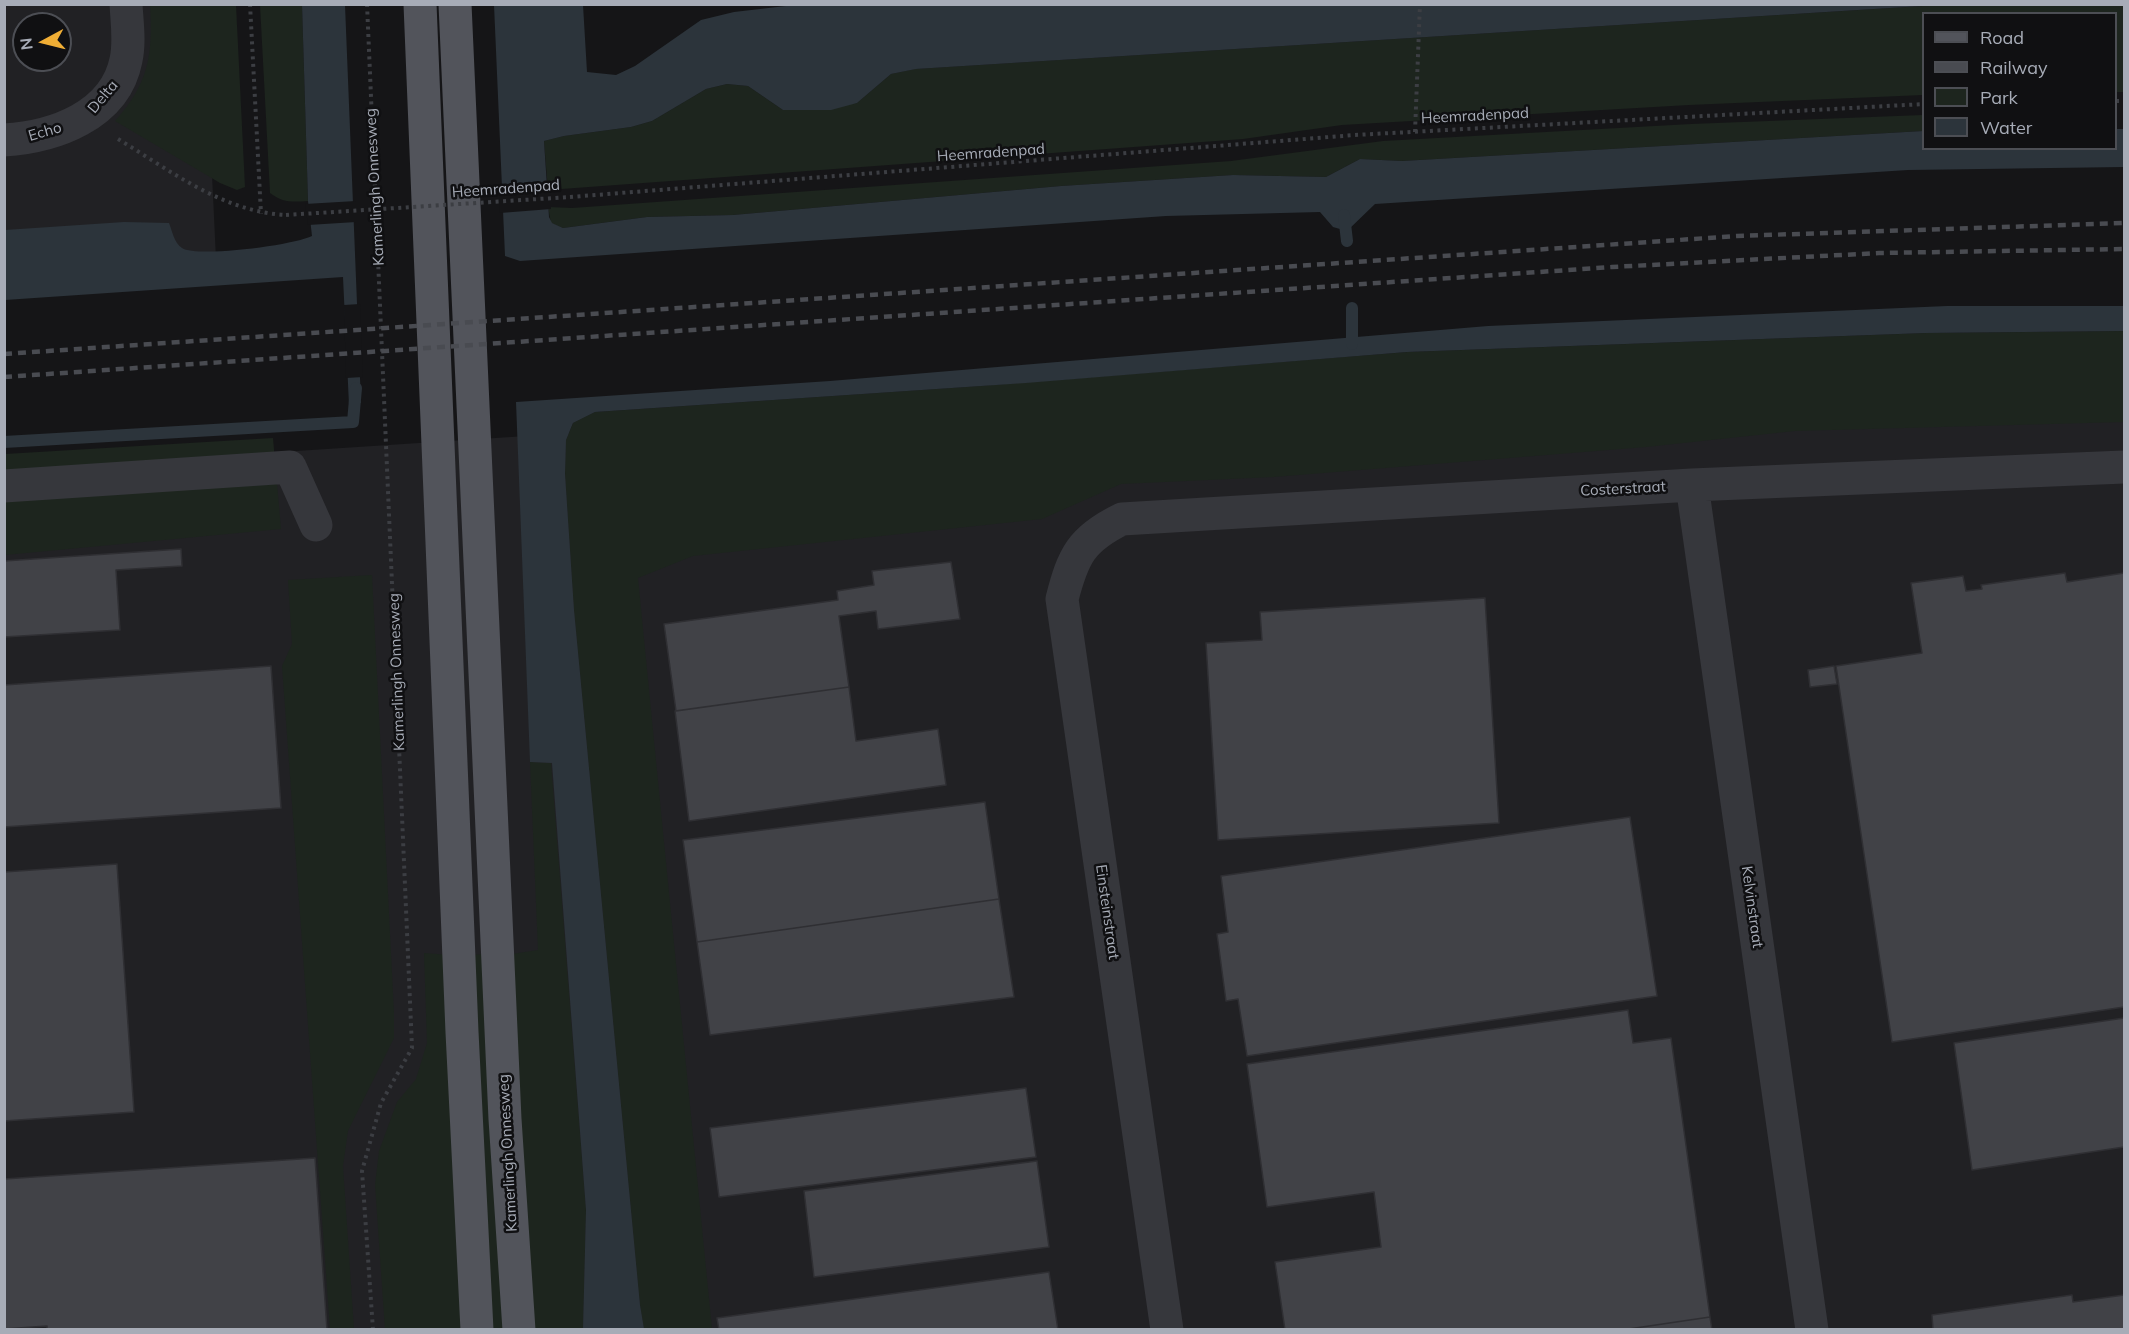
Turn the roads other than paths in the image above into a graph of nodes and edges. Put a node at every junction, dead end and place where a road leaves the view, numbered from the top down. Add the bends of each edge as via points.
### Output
1 (126, 4) edge
2 (420, 4) edge
3 (455, 4) edge
4 (84, 118) joint
5 (4, 140) edge
6 (2124, 467) edge
7 (1692, 485) junction
8 (4, 486) edge
9 (1122, 519) joint
10 (316, 525) dead end
11 (477, 1329) edge
12 (519, 1329) edge
13 (1167, 1329) edge
14 (1812, 1329) edge

1 - 4 street, Delta via 126,60 118,81
2 - 11 main road
3 - 12 main road, Kamerlingh Onnesweg via 503,1085
4 - 5 street, Echo via 50,134
6 - 7 street, Costerstraat
7 - 9 street, Costerstraat
7 - 14 street, Kelvinstraat
8 - 10 street via 290,467
9 - 13 street, Einsteinstraat via 1097,531 1077,554 1062,599

